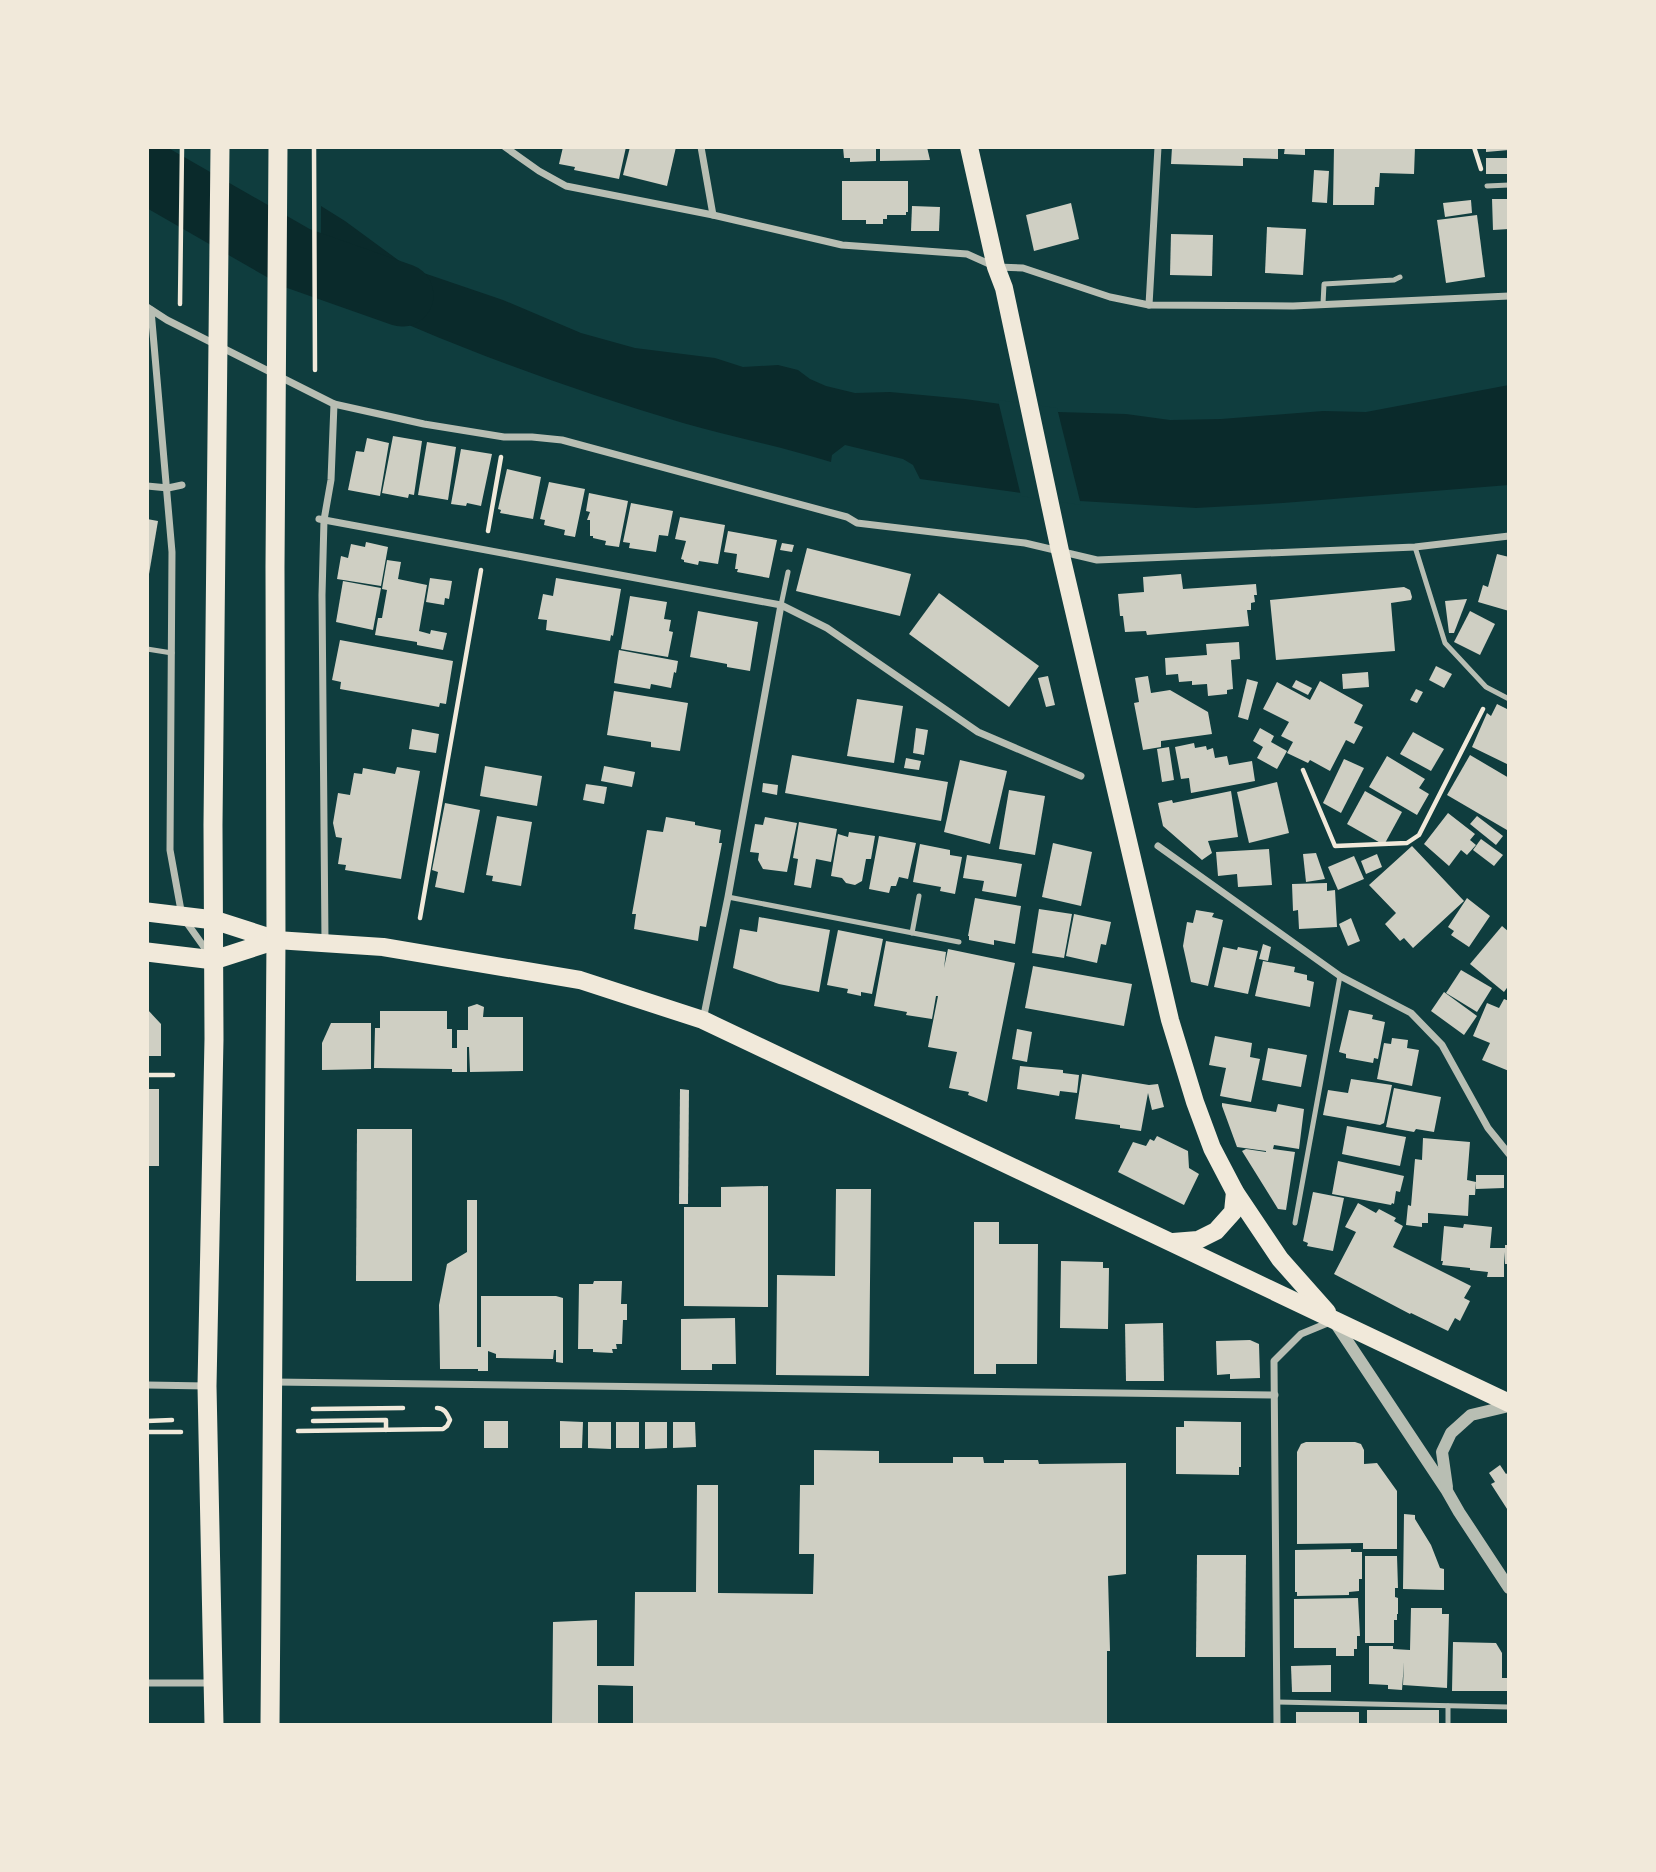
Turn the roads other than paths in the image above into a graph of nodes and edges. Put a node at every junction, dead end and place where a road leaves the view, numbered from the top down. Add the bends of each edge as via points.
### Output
1 (220, 147) edge
2 (278, 147) edge
3 (505, 147) edge
4 (701, 147) edge
5 (969, 147) edge
6 (1158, 147) edge
7 (1509, 185) edge
8 (1487, 186) dead end
9 (713, 215) junction
10 (996, 267) junction
11 (1400, 277) dead end
12 (1509, 296) edge
13 (1323, 304) junction
14 (1150, 305) junction
15 (149, 308) edge
16 (334, 404) junction
17 (182, 485) dead end
18 (147, 486) edge
19 (168, 488) junction
20 (321, 519) junction
21 (1509, 536) edge
22 (1058, 545) junction
23 (1415, 547) junction
24 (788, 572) dead end
25 (781, 605) junction
26 (147, 649) edge
27 (173, 653) junction
28 (1509, 699) edge
29 (1081, 776) dead end
30 (1158, 846) dead end
31 (919, 896) dead end
32 (728, 898) junction
33 (147, 912) edge
34 (182, 916) junction
35 (214, 920) junction
36 (912, 933) junction
37 (276, 940) junction
38 (325, 942) junction
39 (959, 942) dead end
40 (147, 952) edge
41 (214, 960) junction
42 (1340, 976) junction
43 (703, 1020) junction
44 (1509, 1154) edge
45 (1236, 1192) junction
46 (1295, 1223) dead end
47 (1173, 1242) junction
48 (1334, 1320) junction
49 (274, 1382) junction
50 (147, 1385) edge
51 (207, 1386) junction
52 (1275, 1395) junction
53 (1509, 1405) edge
54 (1447, 1491) junction
55 (1509, 1588) edge
56 (147, 1683) edge
57 (214, 1683) junction
58 (1277, 1702) junction
59 (1448, 1706) junction
60 (1509, 1707) edge
61 (214, 1725) edge
62 (270, 1725) edge
63 (1277, 1725) edge
64 (1448, 1725) edge

1 - 35 highway
2 - 37 highway
3 - 9 street via 566,186
4 - 9 street
5 - 10 main road
6 - 14 street
7 - 8 lane
9 - 10 street via 842,245 967,254
10 - 14 street via 1023,268 1110,298
10 - 22 main road
11 - 13 lane via 1324,284
12 - 13 street
13 - 14 street
15 - 16 street
15 - 19 street
16 - 20 street via 331,480
16 - 22 street via 504,437 562,440 857,523
17 - 19 street
18 - 19 street
19 - 27 street
20 - 25 street
20 - 38 street
21 - 23 street
22 - 23 street via 1097,560
22 - 45 main road via 1170,1020 1212,1148
23 - 28 lane via 1445,643 1486,687
24 - 25 lane
25 - 29 street via 827,628 978,732
25 - 32 street
26 - 27 lane
27 - 34 street via 170,850
30 - 42 street
31 - 36 lane
32 - 36 lane
32 - 43 street
33 - 34 highway
34 - 35 highway
34 - 41 street
35 - 37 highway
35 - 41 highway
36 - 39 lane
37 - 38 main road
37 - 41 highway
37 - 49 highway
38 - 43 main road via 397,949 580,980
40 - 41 highway
41 - 51 highway
42 - 44 street via 1411,1013 1442,1045 1488,1128
42 - 46 lane
43 - 47 main road
45 - 47 main road via 1233,1212 1216,1231 1198,1240
45 - 48 main road via 1280,1259
47 - 48 main road
48 - 52 street via 1301,1334 1274,1361
48 - 53 main road
48 - 54 street
49 - 52 street
49 - 62 highway
50 - 51 street
51 - 57 highway
52 - 58 street
53 - 54 street via 1471,1415 1451,1433 1442,1452
54 - 55 street
56 - 57 street
57 - 61 highway
58 - 59 lane
58 - 63 street
59 - 60 lane
59 - 64 lane

